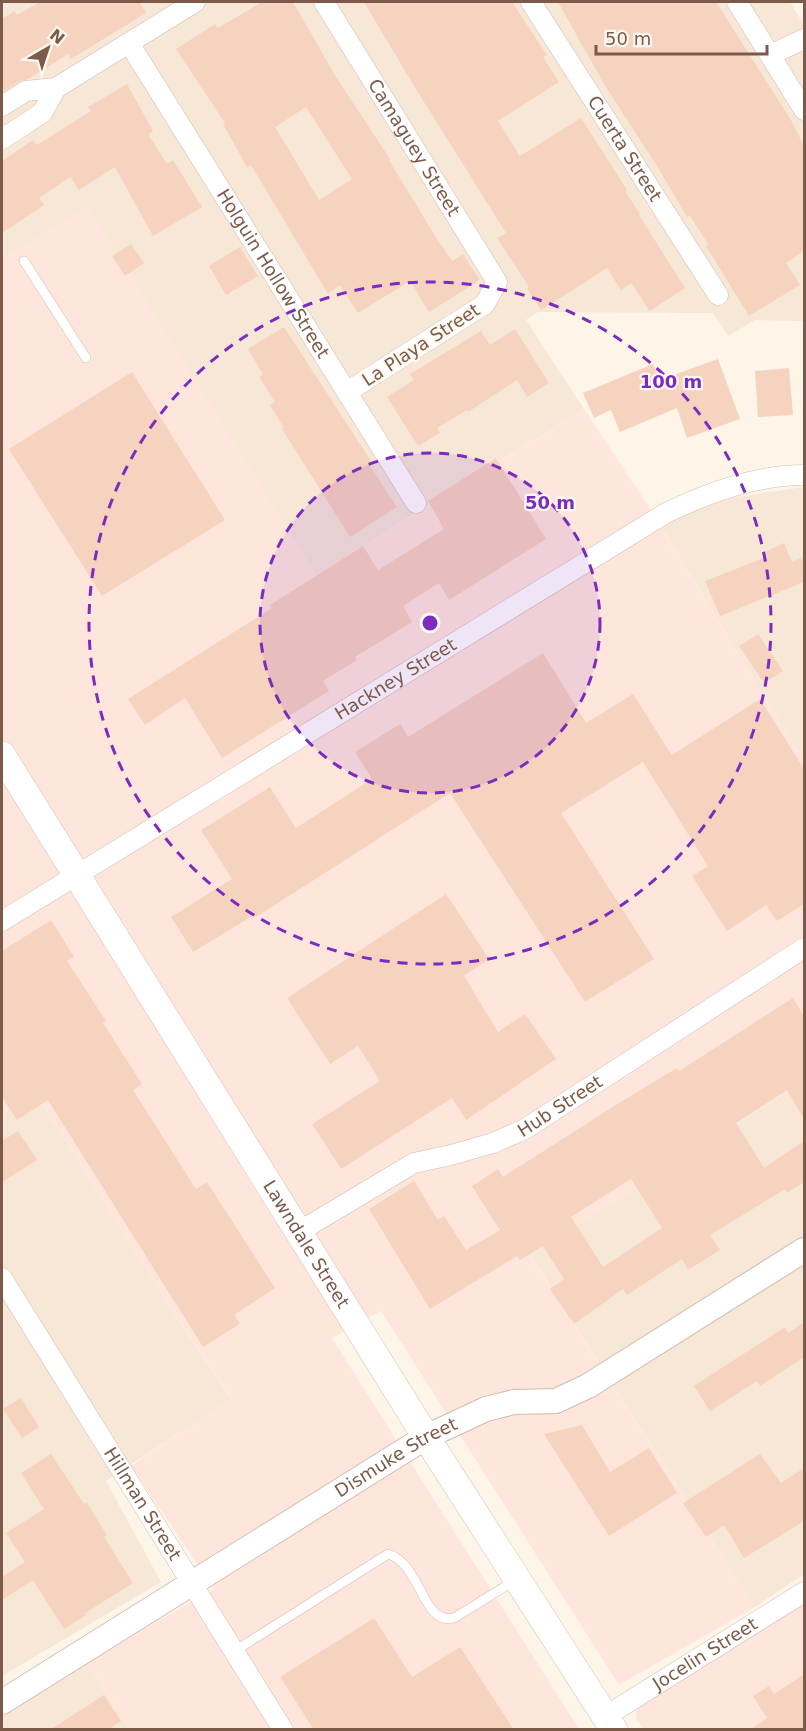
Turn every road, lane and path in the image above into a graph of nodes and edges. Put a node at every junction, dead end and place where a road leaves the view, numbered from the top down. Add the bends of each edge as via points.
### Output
1 (195, 2) edge
2 (324, 2) edge
3 (531, 2) edge
4 (737, 2) edge
5 (804, 39) edge
6 (129, 43) junction
7 (770, 56) junction
8 (56, 87) junction
9 (2, 106) edge
10 (804, 110) edge
11 (2, 139) edge
12 (24, 261) dead end
13 (491, 293) joint
14 (718, 295) dead end
15 (86, 358) dead end
16 (347, 392) junction
17 (804, 475) edge
18 (416, 503) dead end
19 (2, 755) edge
20 (76, 874) junction
21 (2, 921) edge
22 (804, 948) edge
23 (300, 1232) junction
24 (804, 1250) edge
25 (2, 1278) edge
26 (426, 1437) junction
27 (517, 1578) junction
28 (191, 1585) junction
29 (804, 1592) edge
30 (233, 1652) junction
31 (2, 1702) edge
32 (610, 1723) edge
33 (282, 1730) edge

1 - 6 street
2 - 13 street, Camaguey Street via 497,282
3 - 14 street, Cuerta Street
4 - 7 street
5 - 7 street
6 - 8 street
6 - 16 street, Holguin Hollow Street
7 - 10 street
8 - 9 street via 26,91
8 - 11 street via 42,113
12 - 15 lane
13 - 16 street, La Playa Street via 485,304
16 - 18 street, Holguin Hollow Street
17 - 20 street, Hackney Street via 744,483 702,495 666,513
19 - 20 main road, Lawndale Street
20 - 21 street, Hackney Street
20 - 23 main road, Lawndale Street
22 - 23 street, Hub Street via 525,1129 493,1143 414,1163
23 - 26 main road, Lawndale Street
24 - 26 street, Dismuke Street via 588,1386 556,1401 514,1402 486,1409
25 - 28 street, Hillman Street
26 - 27 main road, Lawndale Street
26 - 28 street, Dismuke Street
27 - 30 lane via 454,1618 445,1618 435,1613 404,1563 388,1554
27 - 32 main road, Lawndale Street
28 - 30 street, Hillman Street
28 - 31 street, Dismuke Street
29 - 32 street, Jocelin Street
30 - 33 street, Hillman Street

